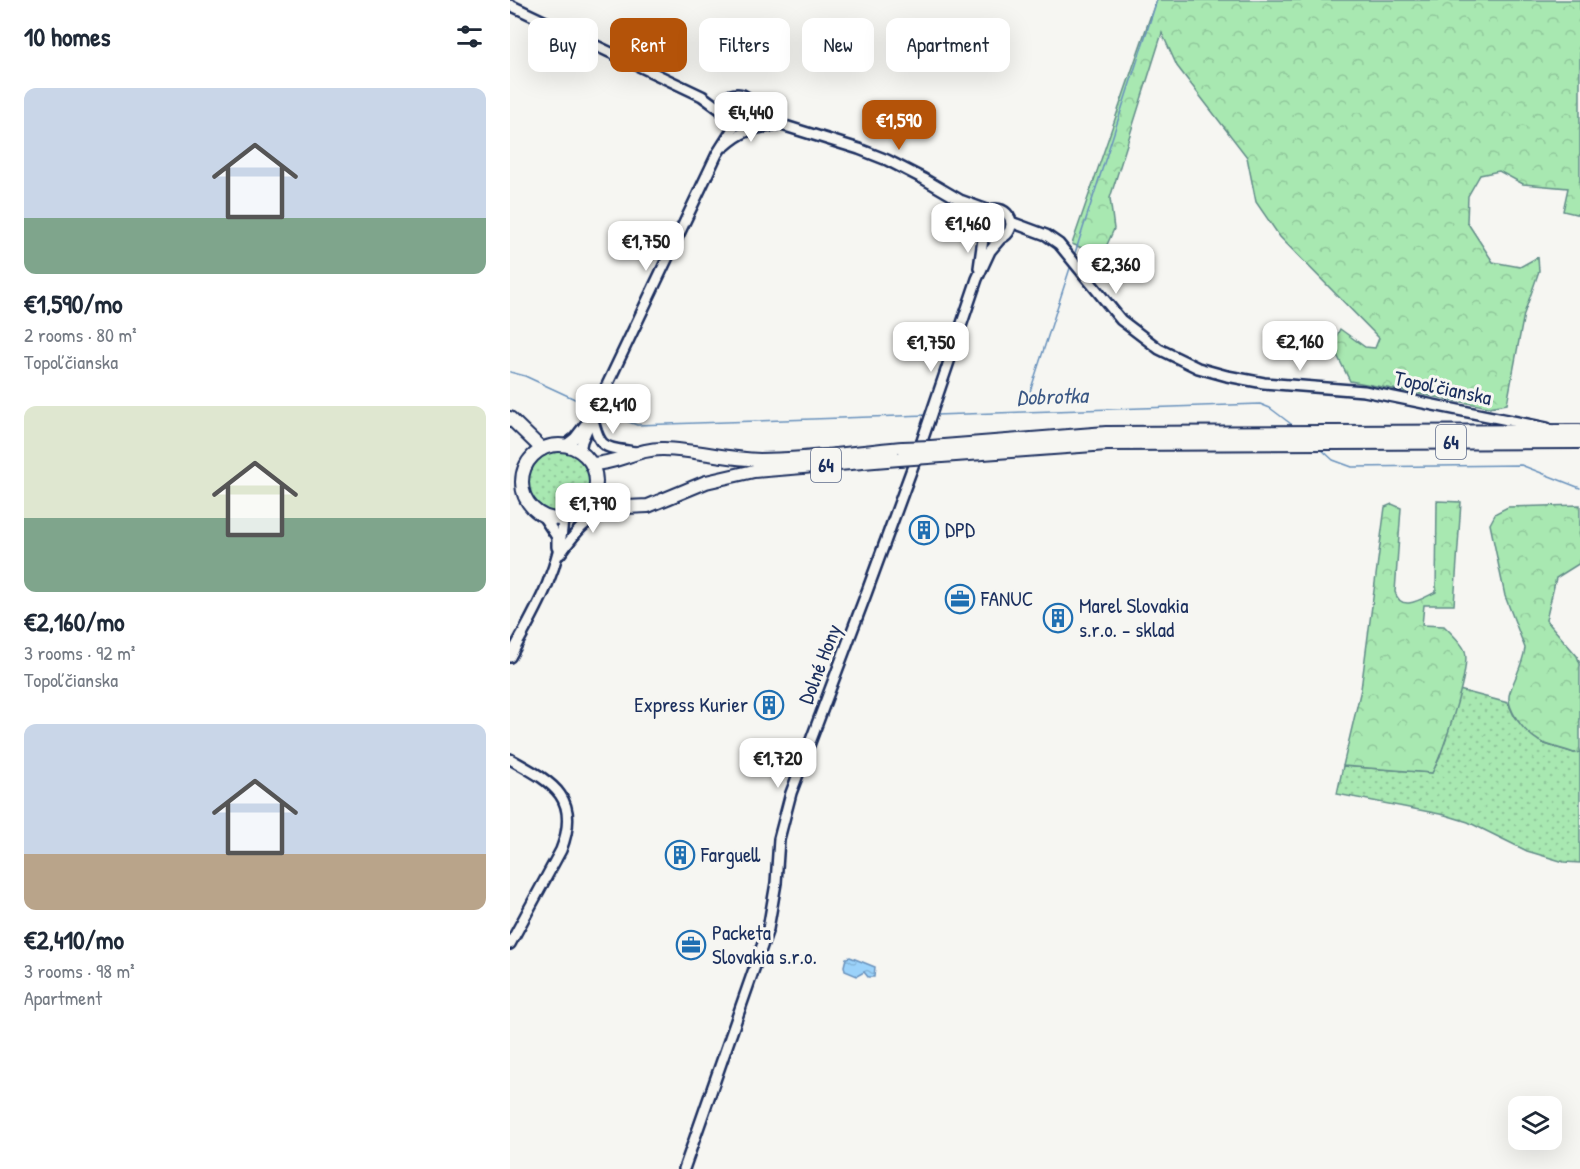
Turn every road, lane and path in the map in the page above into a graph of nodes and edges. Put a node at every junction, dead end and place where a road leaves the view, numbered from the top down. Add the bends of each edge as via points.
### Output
1 (510, 5) edge
2 (702, 96) junction
3 (725, 99) junction
4 (753, 108) junction
5 (722, 110) junction
6 (749, 119) junction
7 (731, 122) junction
8 (782, 125) junction
9 (717, 154) junction
10 (960, 201) junction
11 (990, 212) junction
12 (1011, 222) junction
13 (983, 227) junction
14 (1001, 238) junction
15 (977, 279) junction
16 (592, 416) junction
17 (511, 424) edge
18 (1564, 431) junction
19 (1580, 431) edge
20 (1580, 441) edge
21 (566, 446) junction
22 (542, 449) junction
23 (580, 451) junction
24 (634, 452) junction
25 (929, 452) junction
26 (901, 454) junction
27 (532, 458) junction
28 (592, 464) junction
29 (589, 505) junction
30 (627, 507) junction
31 (543, 516) junction
32 (563, 520) junction
33 (557, 558) junction
34 (510, 657) edge
35 (510, 759) edge
36 (510, 944) edge
37 (684, 1169) edge

1 - 2 street
2 - 3 street
2 - 5 street
3 - 4 street via 742,94
3 - 5 street
4 - 6 street
4 - 8 street
5 - 7 street
6 - 7 street via 744,123
6 - 8 street
7 - 9 street
8 - 9 street via 750,128
8 - 10 street via 887,160
9 - 16 street
10 - 11 street
10 - 13 street
11 - 12 street via 1003,211
11 - 13 street via 984,216
12 - 14 street via 1008,233
12 - 18 street, Topoľčianska via 1059,244 1120,320 1159,350 1198,368 1264,383 1364,391
13 - 14 street via 991,238
13 - 15 street, Dolné Hony
14 - 15 street, Dolné Hony
15 - 37 street, Dolné Hony via 927,426 791,793 779,839 768,928
16 - 21 street
16 - 23 street
16 - 24 street via 602,444
17 - 22 main road
17 - 27 main road
18 - 19 main road, 64
18 - 25 main road, 64 via 1106,433
20 - 25 main road, 64 via 1107,444
21 - 22 main road
21 - 23 main road
22 - 27 main road
23 - 28 main road
24 - 26 main road, 64 via 664,449 762,460
24 - 28 main road, 64 via 608,463
25 - 26 main road, 64, bridge
26 - 30 main road, 64 via 754,471 706,482 648,506
27 - 31 main road via 525,470 523,489 531,506
28 - 29 main road via 597,485
29 - 30 main road, 64
29 - 32 main road
30 - 33 street via 586,522
31 - 32 main road
31 - 33 street via 557,537
32 - 33 street
33 - 34 street via 546,591
35 - 36 street via 545,779 563,797 568,814 561,850

